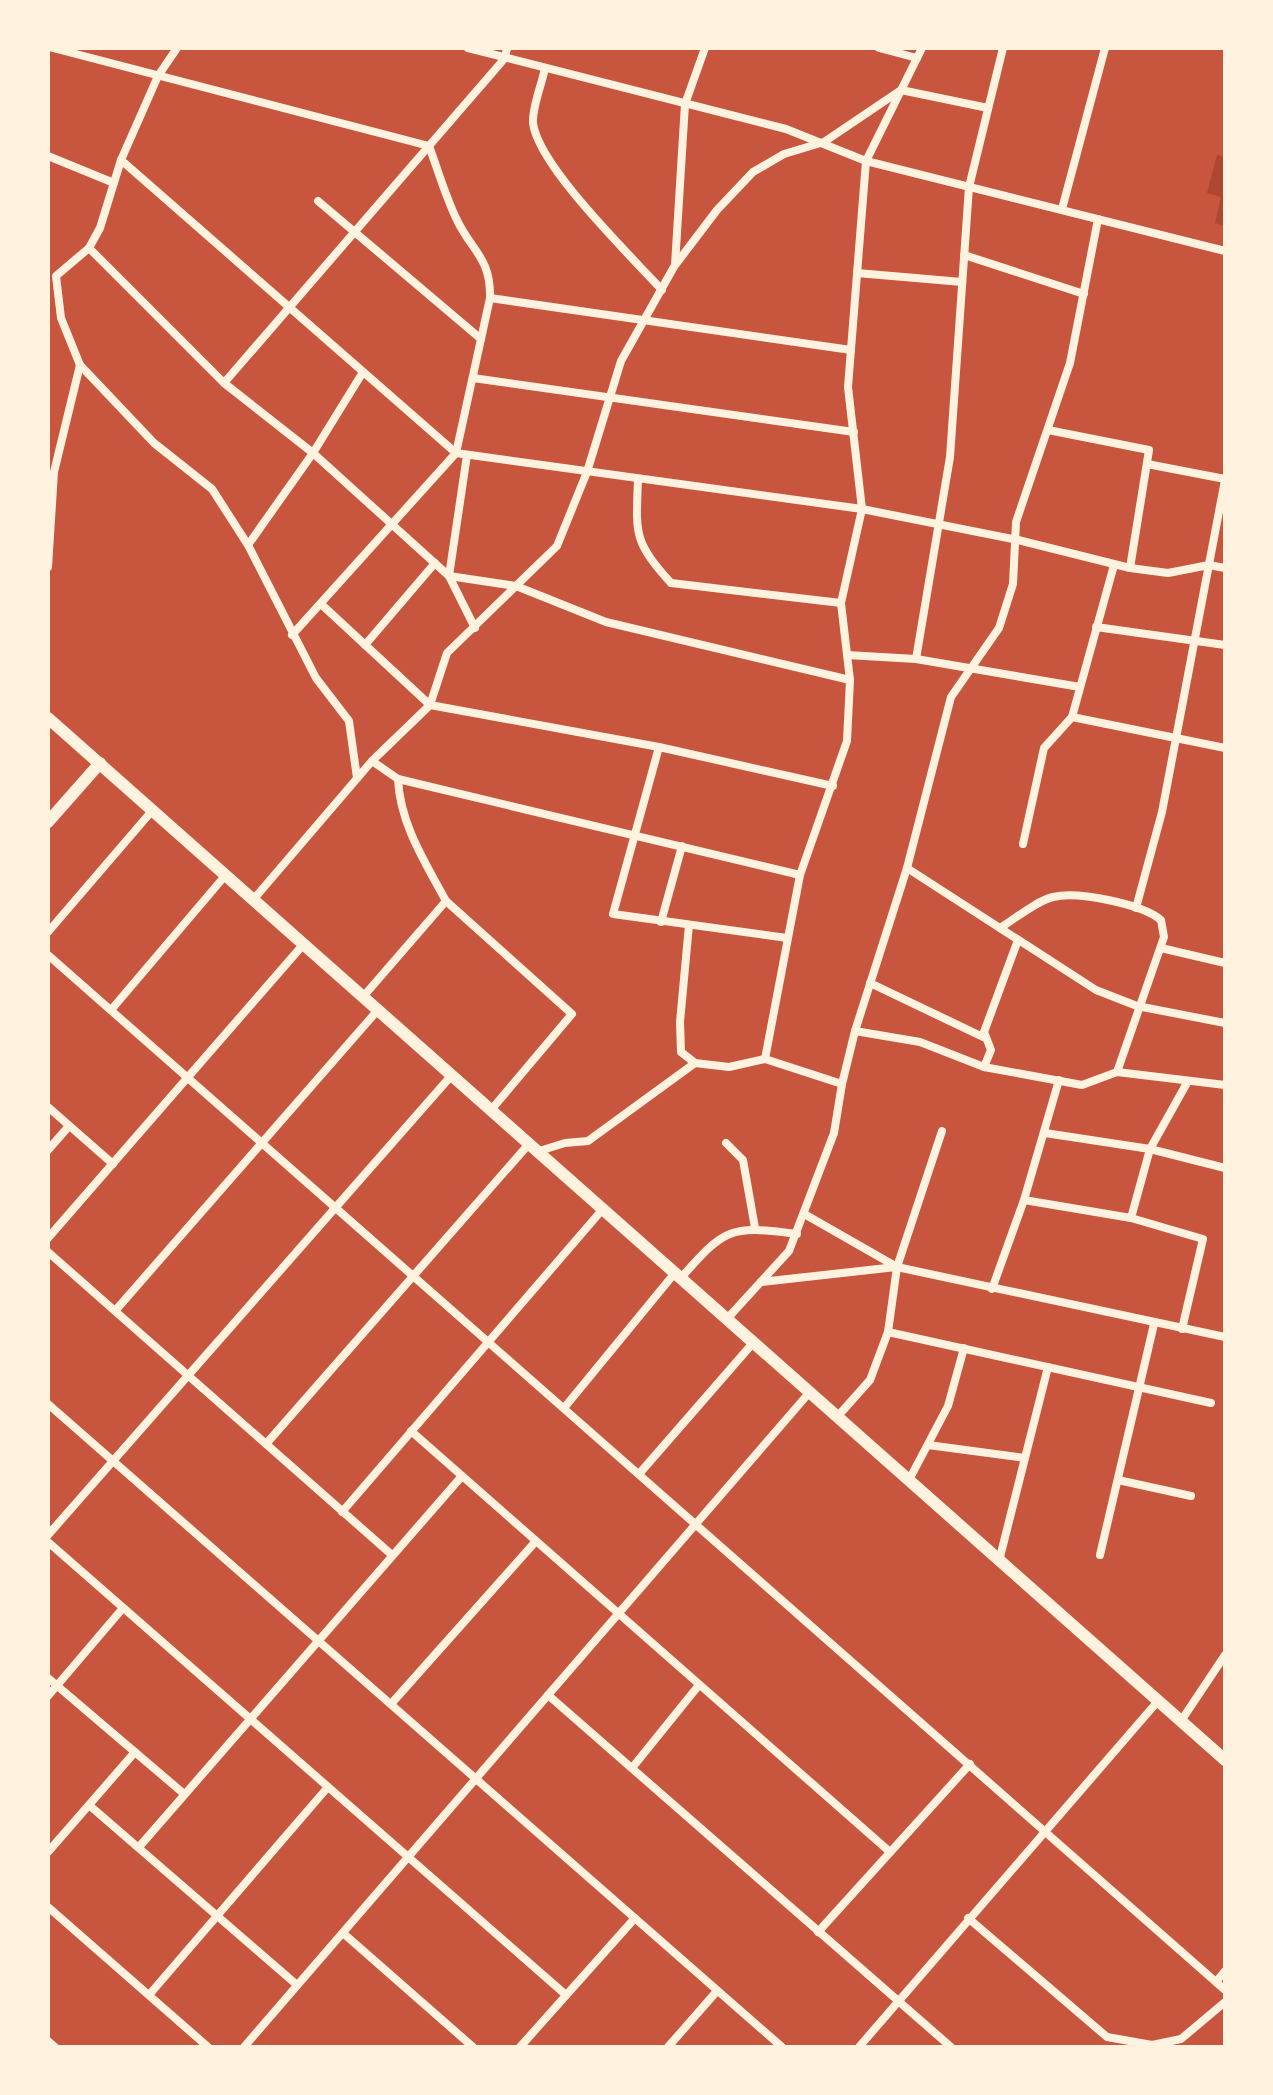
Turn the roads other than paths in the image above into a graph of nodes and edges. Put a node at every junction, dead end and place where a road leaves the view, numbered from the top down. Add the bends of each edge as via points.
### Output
1 (53, 48) edge
2 (177, 48) edge
3 (468, 48) edge
4 (705, 48) edge
5 (879, 48) edge
6 (922, 48) edge
7 (1003, 48) edge
8 (1105, 48) edge
9 (506, 53) edge
10 (917, 58) junction
11 (545, 68) junction
12 (158, 76) junction
13 (901, 90) junction
14 (685, 104) junction
15 (988, 108) junction
16 (824, 142) junction
17 (429, 146) junction
18 (53, 158) edge
19 (121, 160) junction
20 (866, 161) junction
21 (48, 164) edge
22 (114, 183) junction
23 (969, 187) junction
24 (318, 201) dead end
25 (1062, 209) junction
26 (1098, 219) junction
27 (355, 232) junction
28 (89, 248) junction
29 (1225, 251) edge
30 (964, 255) junction
31 (675, 265) junction
32 (857, 273) junction
33 (56, 276) junction
34 (962, 282) junction
35 (48, 284) edge
36 (662, 290) junction
37 (1084, 294) junction
38 (490, 298) junction
39 (288, 306) junction
40 (645, 319) junction
41 (481, 339) junction
42 (851, 350) junction
43 (80, 365) junction
44 (363, 372) junction
45 (473, 378) junction
46 (224, 383) junction
47 (610, 398) junction
48 (1048, 430) junction
49 (854, 432) junction
50 (313, 453) junction
51 (456, 453) junction
52 (467, 455) junction
53 (1147, 464) junction
54 (587, 472) junction
55 (638, 479) junction
56 (1225, 480) edge
57 (862, 509) junction
58 (393, 524) junction
59 (940, 524) junction
60 (1018, 540) junction
61 (248, 545) junction
62 (435, 563) junction
63 (1114, 565) junction
64 (1209, 565) junction
65 (48, 567) edge
66 (1130, 568) junction
67 (1225, 568) edge
68 (449, 576) junction
69 (516, 586) junction
70 (841, 603) junction
71 (321, 604) junction
72 (1096, 627) junction
73 (475, 628) junction
74 (292, 635) junction
75 (1195, 639) junction
76 (365, 645) junction
77 (1225, 645) edge
78 (847, 655) junction
79 (916, 659) junction
80 (972, 670) junction
81 (850, 680) junction
82 (1080, 687) junction
83 (430, 705) junction
84 (1072, 717) junction
85 (48, 718) edge
86 (1176, 738) junction
87 (659, 747) junction
88 (1225, 748) edge
89 (372, 761) junction
90 (100, 763) junction
91 (357, 778) junction
92 (398, 779) junction
93 (833, 786) junction
94 (151, 812) junction
95 (48, 822) edge
96 (634, 834) junction
97 (1023, 844) dead end
98 (682, 846) junction
99 (907, 868) junction
100 (800, 875) junction
101 (224, 877) junction
102 (253, 900) junction
103 (446, 901) junction
104 (1136, 908) junction
105 (661, 922) junction
106 (689, 925) junction
107 (1000, 928) junction
108 (48, 932) edge
109 (787, 938) junction
110 (1018, 940) junction
111 (302, 946) junction
112 (1161, 948) junction
113 (48, 955) edge
114 (1225, 963) edge
115 (870, 983) junction
116 (362, 998) junction
117 (1137, 1006) junction
118 (111, 1010) junction
119 (377, 1011) junction
120 (1225, 1023) edge
121 (855, 1031) junction
122 (983, 1037) junction
123 (765, 1059) junction
124 (695, 1063) junction
125 (984, 1067) junction
126 (1117, 1072) junction
127 (451, 1076) junction
128 (188, 1078) junction
129 (1059, 1080) junction
130 (1188, 1081) junction
131 (842, 1084) junction
132 (1225, 1085) edge
133 (48, 1107) edge
134 (491, 1110) junction
135 (69, 1126) junction
136 (942, 1131) dead end
137 (1045, 1133) junction
138 (262, 1143) junction
139 (726, 1143) dead end
140 (532, 1148) junction
141 (1150, 1149) junction
142 (48, 1150) edge
143 (113, 1164) junction
144 (1225, 1168) edge
145 (1024, 1200) junction
146 (336, 1208) junction
147 (602, 1210) junction
148 (806, 1215) junction
149 (1131, 1218) junction
150 (755, 1228) junction
151 (797, 1234) junction
152 (48, 1238) edge
153 (48, 1252) edge
154 (897, 1267) junction
155 (414, 1276) junction
156 (677, 1276) junction
157 (761, 1282) junction
158 (992, 1289) junction
159 (115, 1311) junction
160 (726, 1320) junction
161 (1154, 1324) junction
162 (1182, 1329) junction
163 (888, 1332) junction
164 (1225, 1337) edge
165 (488, 1342) junction
166 (753, 1343) junction
167 (964, 1348) junction
168 (1048, 1367) junction
169 (189, 1375) junction
170 (1139, 1388) junction
171 (809, 1393) junction
172 (1211, 1403) dead end
173 (48, 1404) edge
174 (564, 1408) junction
175 (838, 1416) junction
176 (411, 1431) junction
177 (266, 1444) junction
178 (928, 1445) junction
179 (1025, 1458) junction
180 (113, 1461) junction
181 (639, 1474) junction
182 (462, 1476) junction
183 (909, 1480) junction
184 (1118, 1480) junction
185 (1191, 1496) dead end
186 (342, 1512) junction
187 (696, 1524) junction
188 (48, 1535) edge
189 (536, 1541) junction
190 (48, 1542) edge
191 (392, 1555) junction
192 (1100, 1555) dead end
193 (999, 1561) junction
194 (123, 1608) junction
195 (618, 1613) junction
196 (318, 1640) junction
197 (1225, 1655) edge
198 (48, 1678) edge
199 (699, 1685) junction
200 (57, 1686) junction
201 (548, 1695) junction
202 (48, 1696) edge
203 (1158, 1701) junction
204 (391, 1704) junction
205 (249, 1718) junction
206 (1181, 1721) junction
207 (135, 1752) junction
208 (1225, 1760) edge
209 (970, 1764) junction
210 (632, 1768) junction
211 (476, 1779) junction
212 (328, 1787) junction
213 (183, 1793) junction
214 (89, 1805) junction
215 (1045, 1830) junction
216 (139, 1847) junction
217 (48, 1852) edge
218 (890, 1852) junction
219 (408, 1857) junction
220 (48, 1907) edge
221 (217, 1916) junction
222 (635, 1918) junction
223 (968, 1918) junction
224 (818, 1932) junction
225 (343, 1933) junction
226 (1225, 1971) edge
227 (1216, 1982) junction
228 (297, 1985) junction
229 (1225, 1990) edge
230 (717, 1991) junction
231 (149, 1995) junction
232 (566, 1995) junction
233 (900, 2000) junction
234 (1225, 2002) edge
235 (48, 2041) edge
236 (55, 2047) edge
237 (208, 2047) edge
238 (244, 2047) edge
239 (473, 2047) edge
240 (520, 2047) edge
241 (668, 2047) edge
242 (782, 2047) edge
243 (859, 2047) edge
244 (951, 2047) edge

1 - 12 street
2 - 12 street
3 - 9 street
4 - 14 street
5 - 10 street
6 - 10 street
7 - 15 street
8 - 25 street
9 - 11 street
9 - 17 street
10 - 13 street
11 - 14 street
11 - 36 street via 533,123 549,157 567,186
12 - 17 street
12 - 19 street
13 - 15 street
13 - 16 street
13 - 20 street
14 - 16 street
14 - 31 street
15 - 23 street
16 - 20 street
16 - 31 street via 784,154 753,172
17 - 27 street
17 - 38 street via 457,220 486,262
18 - 21 street
18 - 22 street
19 - 22 street
19 - 39 street
20 - 23 street
20 - 32 street
22 - 28 street
23 - 25 street
23 - 30 street
24 - 27 street
25 - 26 street
26 - 29 street
26 - 37 street
27 - 39 street
27 - 41 street
28 - 33 street
28 - 46 street
30 - 34 street
30 - 37 street
31 - 36 street
32 - 34 street
32 - 42 street
33 - 35 street
33 - 43 street via 61,318
34 - 59 street
36 - 40 street
37 - 48 street via 1070,363
38 - 40 street
38 - 41 street
39 - 44 street
39 - 46 street
40 - 42 street
40 - 47 street via 621,361
41 - 45 street
42 - 49 street via 848,387
43 - 61 street via 154,443 212,489
43 - 65 street via 54,472
44 - 50 street
44 - 51 street
45 - 47 street
45 - 51 street
46 - 50 street
47 - 49 street
47 - 54 street
48 - 53 street via 1149,450
48 - 60 street via 1016,522
49 - 57 street
50 - 58 street
50 - 61 street
51 - 52 street
51 - 58 street
52 - 54 street
52 - 68 street
53 - 56 street
53 - 66 street
54 - 55 street
54 - 69 street via 557,546
55 - 57 street
55 - 70 street via 636,534 646,556 671,583
56 - 64 street
57 - 59 street
57 - 70 street
58 - 62 street
58 - 71 street
59 - 60 street
59 - 79 street
60 - 63 street
60 - 80 street via 1013,584 999,628
61 - 74 street
62 - 68 street
62 - 76 street
63 - 66 street
63 - 72 street
64 - 66 street via 1168,573
64 - 67 street
64 - 75 street
68 - 69 street
68 - 73 street
69 - 73 street
69 - 81 street via 606,622
70 - 78 street
71 - 74 street
71 - 76 street
72 - 75 street
72 - 82 street
73 - 83 street via 447,653
74 - 91 street via 349,721
75 - 77 street
75 - 86 street
76 - 83 street
78 - 79 street
78 - 81 street
79 - 80 street
80 - 82 street
80 - 99 street via 951,697
81 - 93 street via 847,741
82 - 84 street
83 - 87 street
83 - 89 street
84 - 86 street
84 - 97 street via 1044,748
85 - 90 street
86 - 88 street
86 - 104 street
87 - 93 street
87 - 96 street
89 - 91 street
89 - 92 street
90 - 94 street
90 - 95 street
91 - 102 street
92 - 96 street
92 - 103 street via 407,825
93 - 100 street
94 - 101 street
94 - 108 street
96 - 98 street
96 - 105 street via 613,914
98 - 100 street
98 - 105 street
99 - 107 street
99 - 115 street
100 - 109 street
101 - 102 street
101 - 118 street
102 - 111 street
103 - 116 street
103 - 134 street via 572,1014
104 - 107 street via 1078,895 1051,897
104 - 112 street via 1161,920
105 - 106 street
106 - 109 street
106 - 124 street via 681,1052
107 - 110 street
109 - 123 street
110 - 117 street via 1096,990
110 - 122 street
111 - 116 street
111 - 128 street
112 - 114 street
112 - 117 street
113 - 118 street
115 - 121 street
115 - 122 street
116 - 119 street
117 - 120 street
117 - 126 street
118 - 128 street
119 - 127 street
119 - 138 street
121 - 125 street via 920,1042
121 - 131 street
122 - 125 street via 991,1050
123 - 124 street via 729,1067
123 - 131 street
124 - 140 street via 588,1141
125 - 129 street
126 - 129 street via 1082,1085
126 - 130 street
127 - 134 street
127 - 146 street
128 - 138 street
128 - 143 street
129 - 137 street
130 - 132 street
130 - 141 street
131 - 148 street via 834,1133
133 - 135 street
134 - 140 street
135 - 142 street
135 - 143 street
136 - 154 street
137 - 141 street
137 - 145 street
138 - 146 street
138 - 159 street
139 - 150 street via 743,1160
140 - 147 street
140 - 155 street
141 - 144 street
141 - 149 street
143 - 152 street
145 - 149 street
145 - 158 street
146 - 155 street
146 - 169 street
147 - 156 street
147 - 165 street
148 - 151 street
148 - 154 street
149 - 162 street via 1203,1239
150 - 151 street
150 - 156 street via 714,1241
151 - 157 street
153 - 159 street
154 - 157 street
154 - 158 street
154 - 163 street
155 - 165 street
155 - 177 street
156 - 160 street
156 - 174 street
157 - 160 street
158 - 161 street
159 - 169 street
160 - 166 street
161 - 162 street
161 - 170 street
162 - 164 street
163 - 167 street
163 - 175 street via 870,1380
165 - 174 street
165 - 176 street
166 - 171 street
166 - 181 street
167 - 168 street
167 - 178 street via 948,1406
168 - 170 street
168 - 179 street
169 - 177 street
169 - 180 street
170 - 172 street
170 - 184 street
171 - 175 street
171 - 187 street
173 - 180 street
174 - 181 street
175 - 183 street
176 - 182 street
176 - 186 street
177 - 186 street
178 - 179 street
178 - 183 street
179 - 193 street
180 - 188 street
180 - 196 street
181 - 187 street
182 - 189 street
182 - 191 street
183 - 193 street
184 - 185 street
184 - 192 street
186 - 191 street
187 - 195 street
187 - 209 street
189 - 195 street
189 - 204 street
190 - 194 street
191 - 196 street
193 - 203 street
194 - 200 street
194 - 205 street
195 - 199 street
195 - 201 street
196 - 204 street
196 - 205 street
197 - 206 street
198 - 200 street
199 - 210 street
199 - 218 street
200 - 202 street
200 - 207 street
201 - 210 street
201 - 211 street
203 - 206 street
203 - 215 street
204 - 211 street
205 - 212 street
205 - 213 street
206 - 208 street
207 - 213 street
207 - 214 street
209 - 215 street
209 - 218 street
210 - 224 street
211 - 219 street
211 - 222 street
212 - 219 street
212 - 221 street
213 - 216 street
214 - 216 street
214 - 217 street
215 - 223 street
215 - 227 street
216 - 221 street
218 - 224 street
219 - 225 street
219 - 232 street
220 - 231 street
221 - 228 street
221 - 231 street
222 - 230 street
222 - 232 street
223 - 233 street
223 - 234 street via 1107,2037 1152,2045 1181,2039
224 - 233 street
225 - 228 street
225 - 239 street
226 - 227 street
227 - 229 street
228 - 238 street
230 - 241 street
230 - 242 street
231 - 237 street
232 - 240 street
233 - 243 street
233 - 244 street
235 - 236 street

